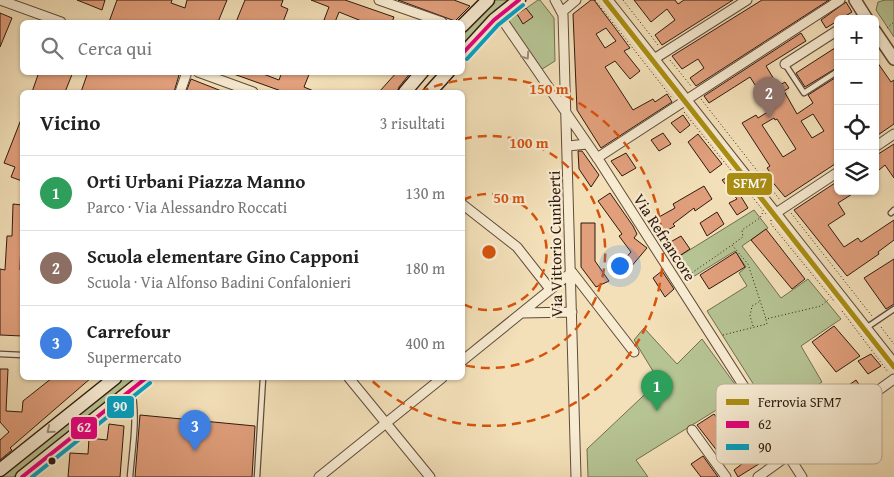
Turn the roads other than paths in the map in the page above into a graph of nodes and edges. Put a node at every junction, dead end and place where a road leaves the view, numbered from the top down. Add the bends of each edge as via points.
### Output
1 (0, 0) edge
2 (379, 0) edge
3 (488, 0) edge
4 (519, 0) edge
5 (554, 0) edge
6 (576, 0) edge
7 (608, 0) edge
8 (840, 0) edge
9 (855, 0) edge
10 (741, 1) edge
11 (563, 10) junction
12 (499, 15) junction
13 (861, 15) edge
14 (55, 20) edge
15 (436, 20) edge
16 (465, 23) edge
17 (881, 30) edge
18 (834, 33) edge
19 (465, 53) edge
20 (654, 59) junction
21 (894, 59) edge
22 (785, 64) joint
23 (834, 74) edge
24 (186, 75) edge
25 (206, 75) edge
26 (419, 75) edge
27 (445, 75) edge
28 (181, 90) edge
29 (248, 90) edge
30 (407, 90) edge
31 (432, 90) edge
32 (682, 103) junction
33 (567, 117) junction
34 (894, 134) edge
35 (879, 143) edge
36 (587, 144) junction
37 (568, 146) junction
38 (597, 158) junction
39 (834, 175) edge
40 (465, 206) edge
41 (776, 213) junction
42 (572, 272) junction
43 (550, 289) junction
44 (894, 309) edge
45 (572, 312) junction
46 (522, 313) junction
47 (866, 328) junction
48 (634, 352) dead end
49 (0, 354) edge
50 (20, 355) edge
51 (465, 359) edge
52 (894, 363) edge
53 (894, 379) edge
54 (112, 380) edge
55 (143, 380) edge
56 (264, 380) edge
57 (351, 380) edge
58 (440, 380) edge
59 (742, 384) edge
60 (882, 388) edge
61 (131, 389) junction
62 (386, 423) junction
63 (692, 430) dead end
64 (716, 463) edge
65 (717, 464) edge
66 (776, 464) edge
67 (794, 464) edge
68 (0, 470) edge
69 (22, 477) edge
70 (130, 477) edge
71 (257, 477) edge
72 (319, 477) edge
73 (430, 477) edge
74 (576, 477) edge
75 (726, 477) edge
76 (758, 477) edge
77 (802, 477) edge

1 - 14 street
2 - 15 street
3 - 16 main road
4 - 12 main road
5 - 11 street
6 - 11 street
7 - 20 street
8 - 32 street
9 - 13 street
10 - 20 street
11 - 33 street, Via Vittorio Cuniberti
12 - 19 main road
12 -> 33 street, Via Refrancore
17 - 21 street
18 - 22 street
20 - 32 street
22 - 23 lane via 804,93
24 - 28 street
25 - 29 street
26 - 30 main road
27 - 31 main road
32 - 38 street
32 - 41 street
33 - 36 street, Via Refrancore
33 - 37 street, Via Vittorio Cuniberti
34 - 35 street
36 - 37 street
36 - 38 street, Via Refrancore
37 - 42 street, Via Vittorio Cuniberti
38 - 59 street, Via Refrancore
39 - 41 street
40 - 43 street via 517,247
41 - 47 street
42 - 43 street
42 - 45 street, Via Vittorio Cuniberti
42 - 48 street
43 - 46 street
44 - 47 lane
45 - 46 street
45 - 74 street, Via Vittorio Cuniberti
46 - 51 street
47 - 52 street
49 - 50 lane
53 - 60 street
54 -> 68 main road
55 - 61 main road
56 - 71 lane
57 - 62 street
58 - 62 street
61 - 69 main road
61 - 70 lane via 134,400
62 - 72 street
62 - 73 street
63 - 64 street
65 - 75 street
66 - 76 street
67 - 77 street, Via Refrancore

